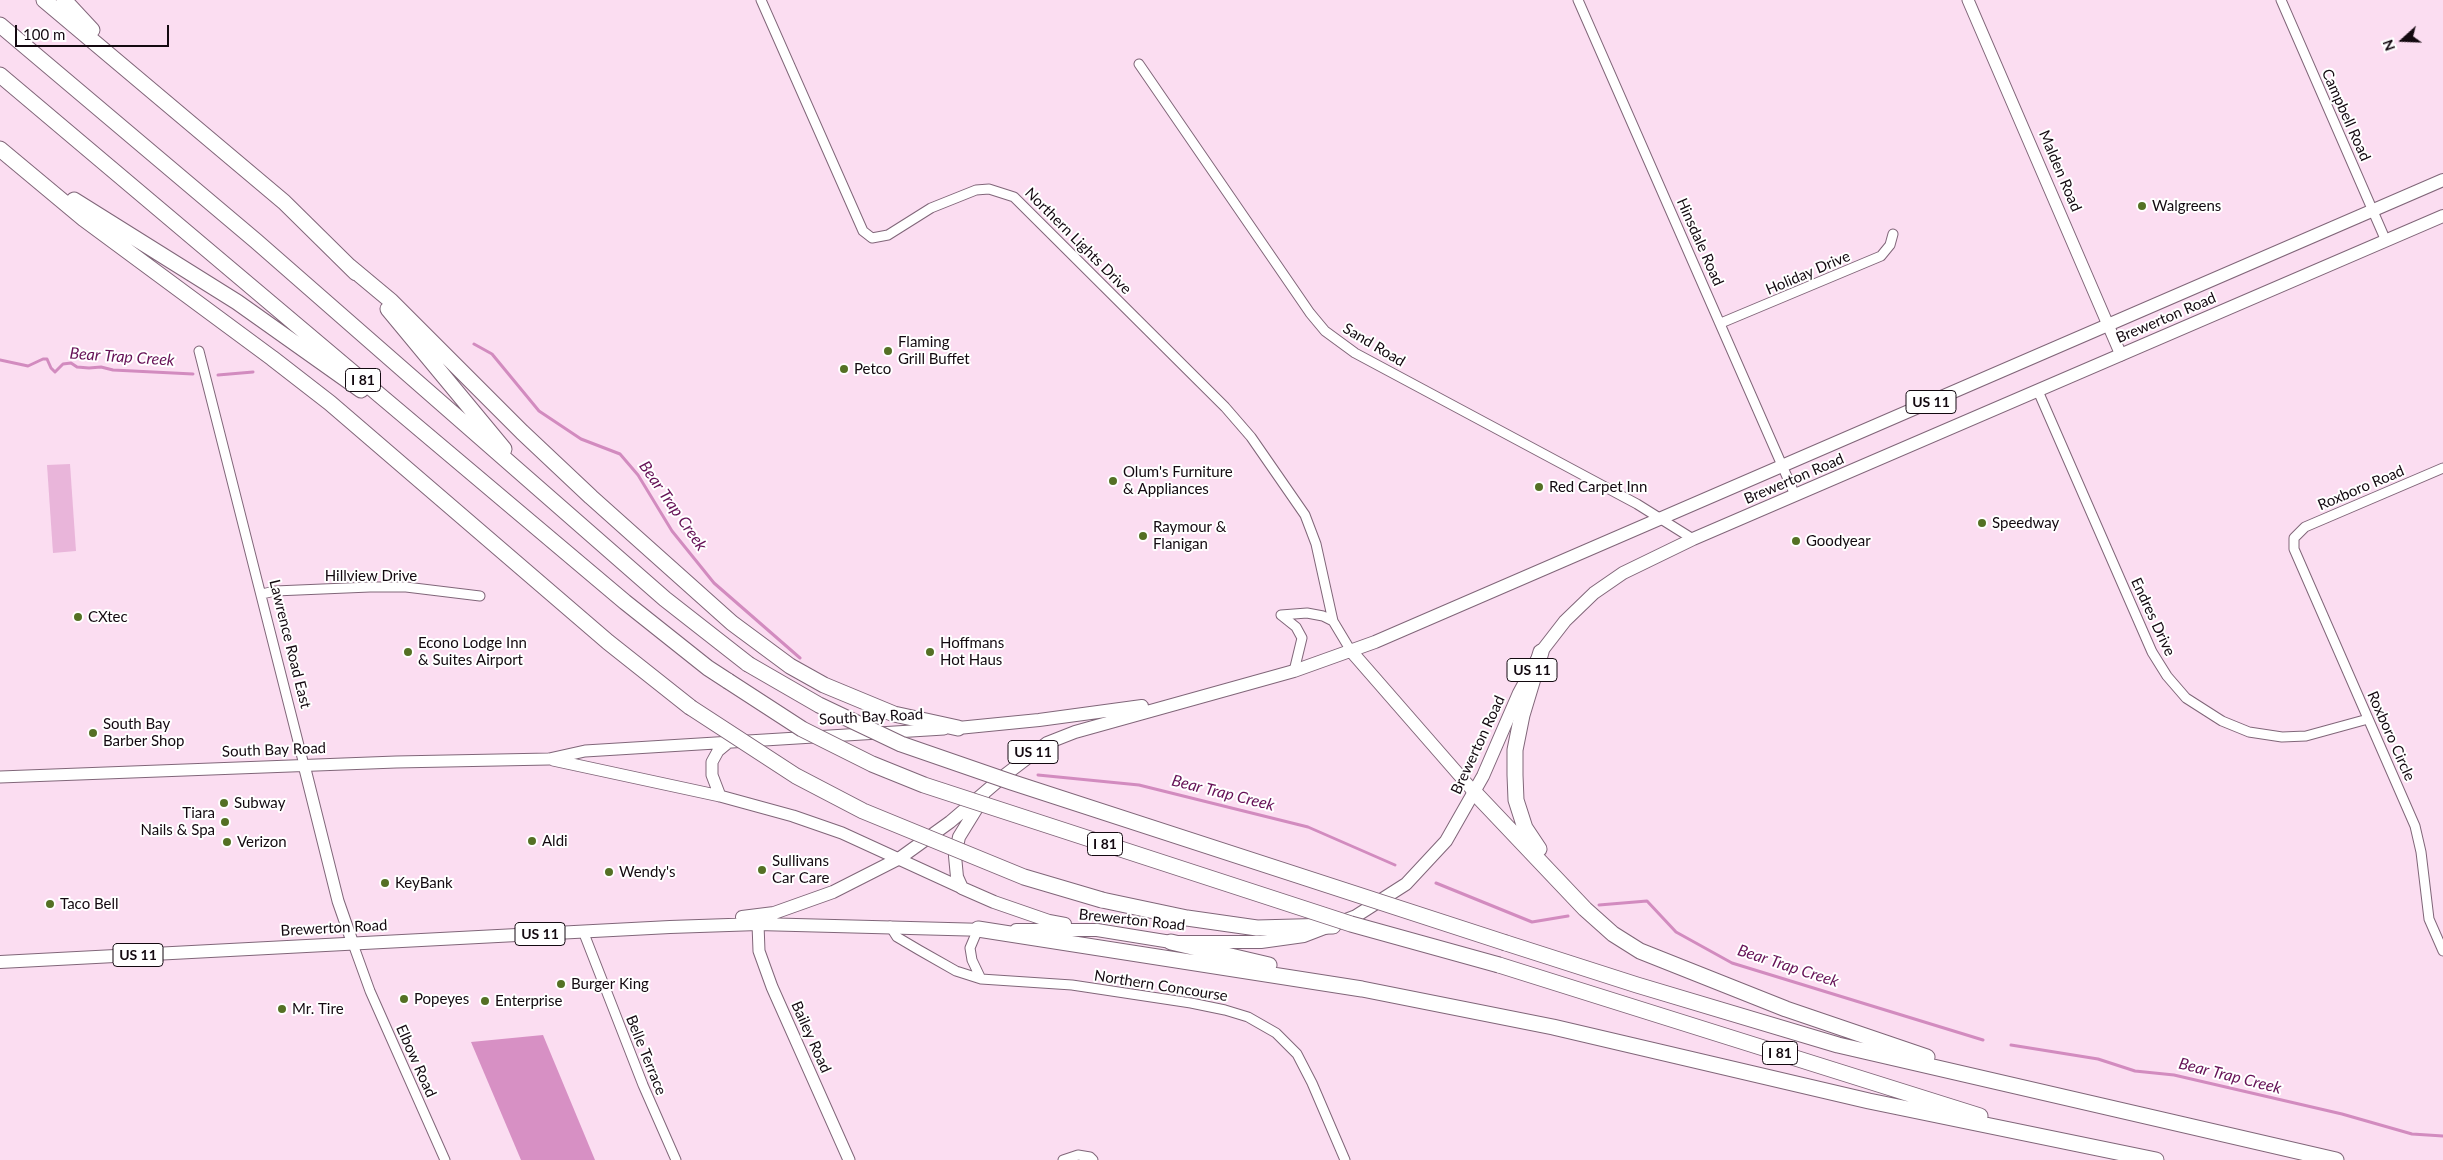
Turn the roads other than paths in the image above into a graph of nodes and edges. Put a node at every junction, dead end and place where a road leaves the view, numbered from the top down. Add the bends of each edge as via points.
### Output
1 (44, 0) edge
2 (64, 0) edge
3 (761, 0) edge
4 (1578, 0) edge
5 (1968, 0) edge
6 (2281, 0) edge
7 (0, 25) edge
8 (1139, 64) dead end
9 (0, 76) edge
10 (145, 85) junction
11 (0, 142) edge
12 (0, 149) edge
13 (2443, 180) edge
14 (2373, 210) junction
15 (2443, 216) edge
16 (1893, 234) dead end
17 (2386, 241) junction
18 (350, 266) junction
19 (1721, 323) junction
20 (2109, 325) junction
21 (200, 351) dead end
22 (2122, 355) junction
23 (2038, 391) junction
24 (439, 445) junction
25 (1783, 466) junction
26 (2443, 468) edge
27 (536, 487) junction
28 (1796, 495) junction
29 (1659, 518) junction
30 (2294, 538) joint
31 (1693, 539) junction
32 (262, 594) junction
33 (480, 596) dead end
34 (1333, 621) junction
35 (1351, 651) junction
36 (1541, 652) junction
37 (1294, 671) junction
38 (1195, 699) junction
39 (2368, 719) junction
40 (958, 728) junction
41 (730, 741) junction
42 (549, 759) junction
43 (304, 765) junction
44 (0, 777) edge
45 (988, 789) junction
46 (1474, 792) junction
47 (720, 796) junction
48 (900, 858) junction
49 (1561, 884) junction
50 (962, 888) junction
51 (774, 913) junction
52 (758, 924) junction
53 (670, 926) junction
54 (890, 926) junction
55 (1333, 926) junction
56 (978, 930) junction
57 (1097, 930) junction
58 (583, 931) junction
59 (1171, 942) junction
60 (353, 944) junction
61 (2443, 951) edge
62 (0, 962) edge
63 (981, 979) junction
64 (1362, 989) junction
65 (2004, 1084) junction
66 (2061, 1142) junction
67 (445, 1160) edge
68 (676, 1160) edge
69 (849, 1160) edge
70 (1063, 1160) edge
71 (1093, 1160) edge
72 (1345, 1160) edge
73 (2156, 1160) edge
74 (2336, 1160) edge

1 - 10 highway
2 - 10 highway
3 - 34 street, Northern Lights Drive via 863,231 872,238 888,235 931,208 976,190 989,189 1014,197 1225,407 1250,437 1305,515 1316,544
4 - 19 street, Hinsdale Road
5 - 20 main road, Malden Road
6 - 14 street, Campbell Road
7 - 27 highway, I 81 via 256,241
8 - 29 street, Sand Road via 1310,313 1326,331 1354,353
9 - 24 highway, I 81
10 - 18 highway via 284,202
11 - 24 highway via 71,198 237,302
12 - 55 highway, bridge via 84,219 330,403 608,642 690,707 796,776 863,811 1024,877 1102,900 1187,918 1257,928
13 - 14 main road, Brewerton Road / US 11
14 - 17 street, Campbell Road
14 - 20 main road, Brewerton Road / US 11
15 - 17 main road, Brewerton Road / US 11
16 - 19 street, Holiday Drive via 1890,245 1881,256
17 - 22 main road, Brewerton Road / US 11
18 - 27 highway
18 - 40 highway via 391,301 578,484 732,623 790,666 824,685 894,714
19 - 25 street, Hinsdale Road
20 - 22 main road, Malden Road
20 - 25 main road, Brewerton Road / US 11
21 - 32 street, Lawrence Road East
22 - 23 main road, Brewerton Road / US 11
23 - 28 main road, Brewerton Road / US 11
23 - 39 street, Endres Drive via 2152,652 2186,698 2222,721 2250,732 2282,737 2307,736
24 - 66 highway, I 81, bridge via 708,668 802,729 872,764 924,785 1351,924 1499,965
25 - 28 street, Hinsdale Road
25 - 29 main road, Brewerton Road / US 11
26 - 30 street, Roxboro Road via 2305,527
27 - 65 highway, I 81, bridge via 665,600 748,664 819,705 901,744 1637,985 1838,1045
28 - 31 main road, Brewerton Road / US 11
29 - 31 street, Sand Road
29 - 35 main road, Brewerton Road / US 11
30 - 39 street, Roxboro Circle via 2294,549
31 - 36 main road, Brewerton Road / US 11 via 1634,567 1600,589 1564,621
32 - 33 street, Hillview Drive via 370,587
32 - 43 street, Lawrence Road East
34 - 35 street, Northern Lights Drive
34 - 37 street via 1307,613 1281,616 1296,627 1302,638
35 - 37 main road, Brewerton Road / US 11
35 - 46 main road
36 - 46 main road, Brewerton Road / US 11
36 - 49 highway via 1515,750 1516,800 1525,828
37 - 38 main road, Brewerton Road / US 11
38 - 40 main road, South Bay Road
38 - 45 main road, Brewerton Road / US 11 via 1075,732 1032,753
39 - 61 street, Roxboro Circle via 2415,826 2429,919
40 - 41 main road, South Bay Road
41 - 42 main road, South Bay Road via 585,751
41 - 47 main road via 718,751 712,762 712,776
42 - 43 main road, South Bay Road
42 - 47 main road, South Bay Road
43 - 44 main road, South Bay Road
43 - 60 main road, Lawrence Road East via 338,901
45 - 48 main road, Brewerton Road / US 11 via 950,822
45 - 50 main road via 960,837 955,856 956,877
46 - 49 highway
46 - 55 main road, Brewerton Road / US 11 via 1456,828 1424,867 1373,907
47 - 48 main road, South Bay Road via 825,827
48 - 50 main road, South Bay Road
48 - 51 main road, Brewerton Road / US 11 via 834,892
49 - 65 highway via 1613,934 1640,951 1786,1009
50 - 57 main road, South Bay Road via 1049,922
51 - 52 main road
51 - 53 main road, Brewerton Road / US 11
52 - 53 main road, Brewerton Road / US 11
52 - 54 main road, Brewerton Road / US 11
52 - 69 main road, Bailey Road via 759,951 772,987
53 - 58 main road, Brewerton Road / US 11
54 - 56 main road, Brewerton Road / US 11
54 - 63 street, Northern Concourse via 897,937 919,950 956,971
55 - 59 main road, Brewerton Road / US 11 via 1304,936 1261,942
56 - 57 main road, Brewerton Road / US 11
56 - 63 street via 970,948
56 - 64 highway
57 - 59 main road, Brewerton Road / US 11
58 - 60 main road, Brewerton Road / US 11
58 - 68 street, Belle Terrace
59 - 64 highway
60 - 62 main road, Brewerton Road / US 11
60 - 67 street, Elbow Road via 370,991
63 - 72 street, Northern Concourse via 1072,986 1191,1003 1248,1017 1276,1033 1297,1054
64 - 66 highway via 1553,1027
65 - 74 highway, I 81
66 - 73 highway, I 81
70 - 71 street via 1078,1155 1090,1156

